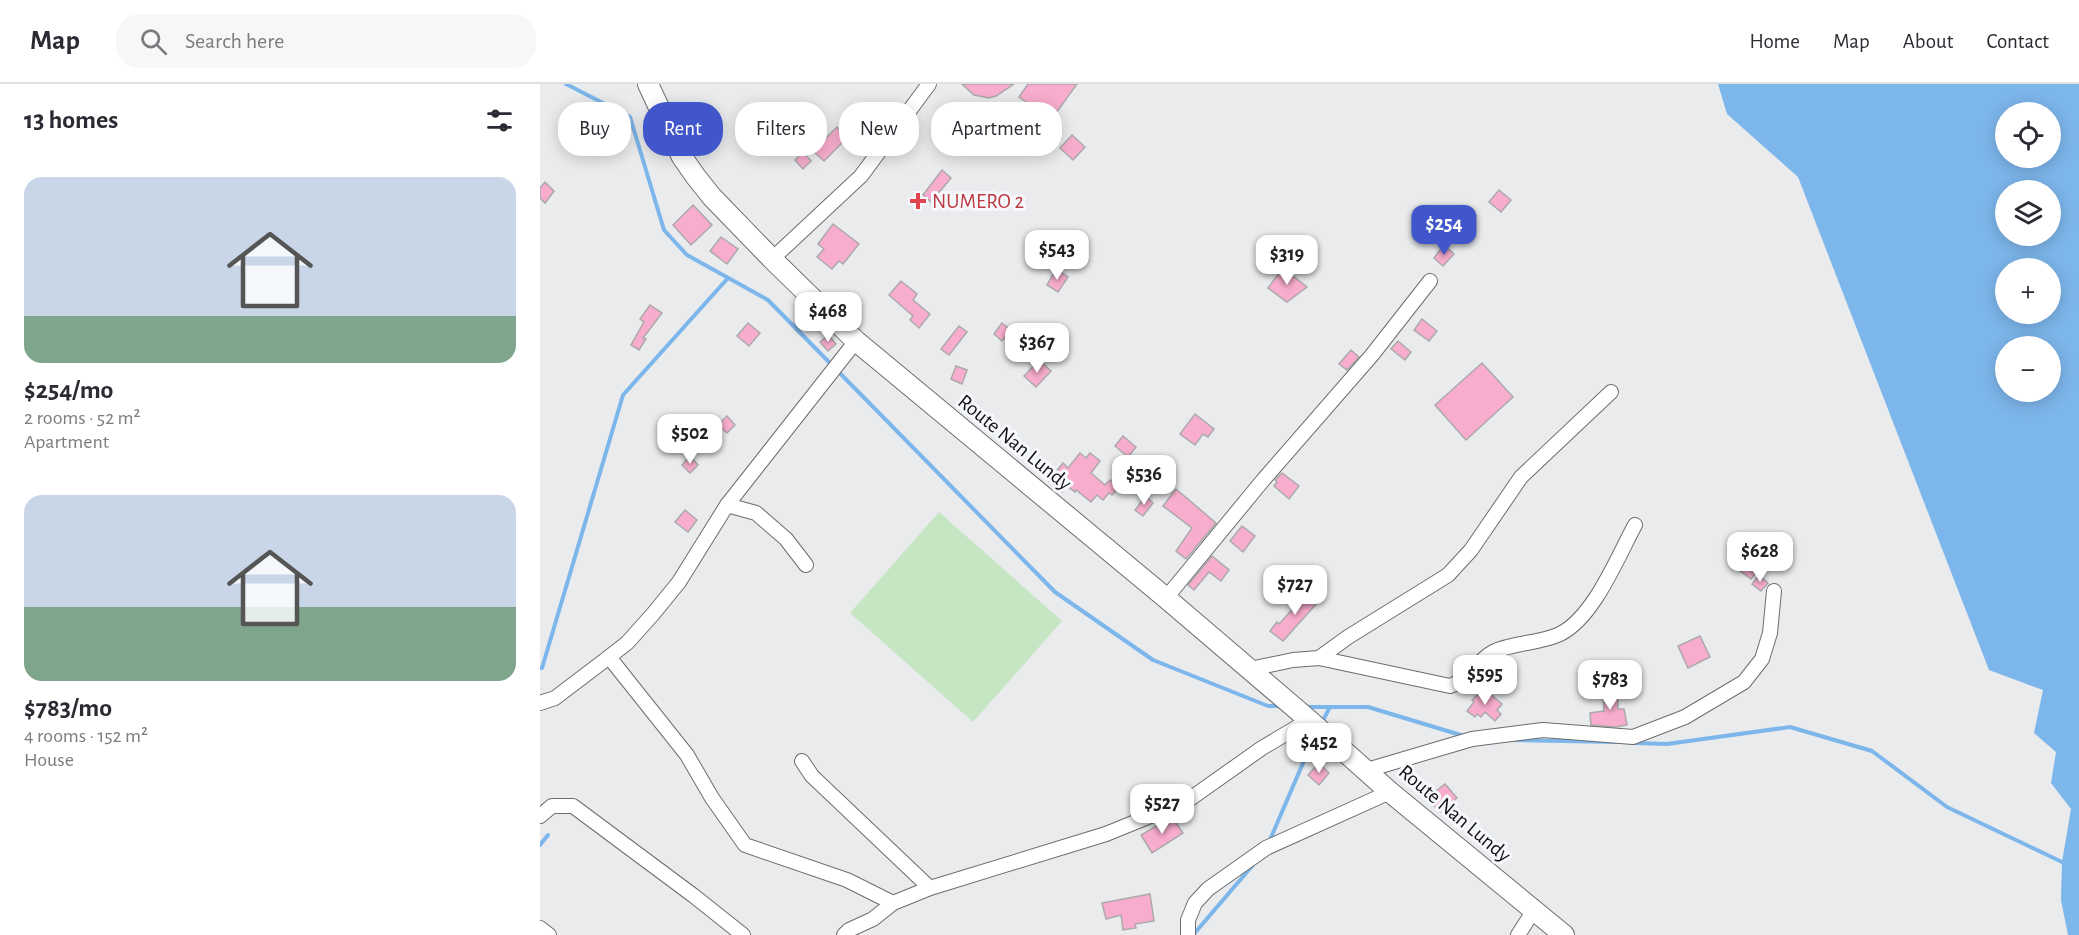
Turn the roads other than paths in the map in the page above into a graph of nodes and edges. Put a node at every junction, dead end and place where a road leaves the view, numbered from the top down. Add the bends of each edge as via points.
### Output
1 (648, 84) edge
2 (929, 84) edge
3 (772, 259) junction
4 (1430, 280) dead end
5 (856, 341) junction
6 (1611, 392) dead end
7 (727, 505) junction
8 (1635, 525) dead end
9 (806, 565) dead end
10 (1774, 591) dead end
11 (1166, 598) junction
12 (609, 657) junction
13 (1319, 658) junction
14 (1250, 669) junction
15 (540, 703) edge
16 (1309, 720) junction
17 (802, 761) dead end
18 (1367, 770) junction
19 (1390, 792) junction
20 (540, 816) edge
21 (930, 888) junction
22 (893, 903) junction
23 (1534, 910) junction
24 (540, 928) edge
25 (549, 935) edge
26 (743, 935) edge
27 (844, 935) edge
28 (1188, 935) edge
29 (1518, 935) edge
30 (1564, 935) edge

1 - 3 main road, Route Nan Lundy via 691,170
2 - 3 street via 861,176
3 - 5 main road, Route Nan Lundy
4 - 11 street via 1372,355
5 - 7 street
5 - 11 main road, Route Nan Lundy
6 - 13 street via 1521,477 1471,550 1448,575
7 - 9 street via 756,513 786,538
7 - 12 street via 679,582 627,643
8 - 13 street via 1578,622 1558,635 1493,652 1458,684 1450,686
10 - 18 street via 1770,633 1762,659 1744,681 1685,717 1633,737 1544,730 1472,739
11 - 14 main road, Route Nan Lundy
12 - 15 street via 555,698
12 - 22 street via 687,755 745,845 847,880
13 - 14 street
14 - 16 main road, Route Nan Lundy
16 - 18 main road, Route Nan Lundy
16 - 21 street via 1187,801 1106,834
17 - 21 street via 812,776
18 - 19 main road, Route Nan Lundy
19 - 23 main road, Route Nan Lundy
19 - 28 street via 1266,848 1195,903 1188,920
20 - 26 street via 552,806 573,806
21 - 22 street
22 - 27 street via 873,920
23 - 29 street
23 - 30 main road, Route Nan Lundy
24 - 25 street

